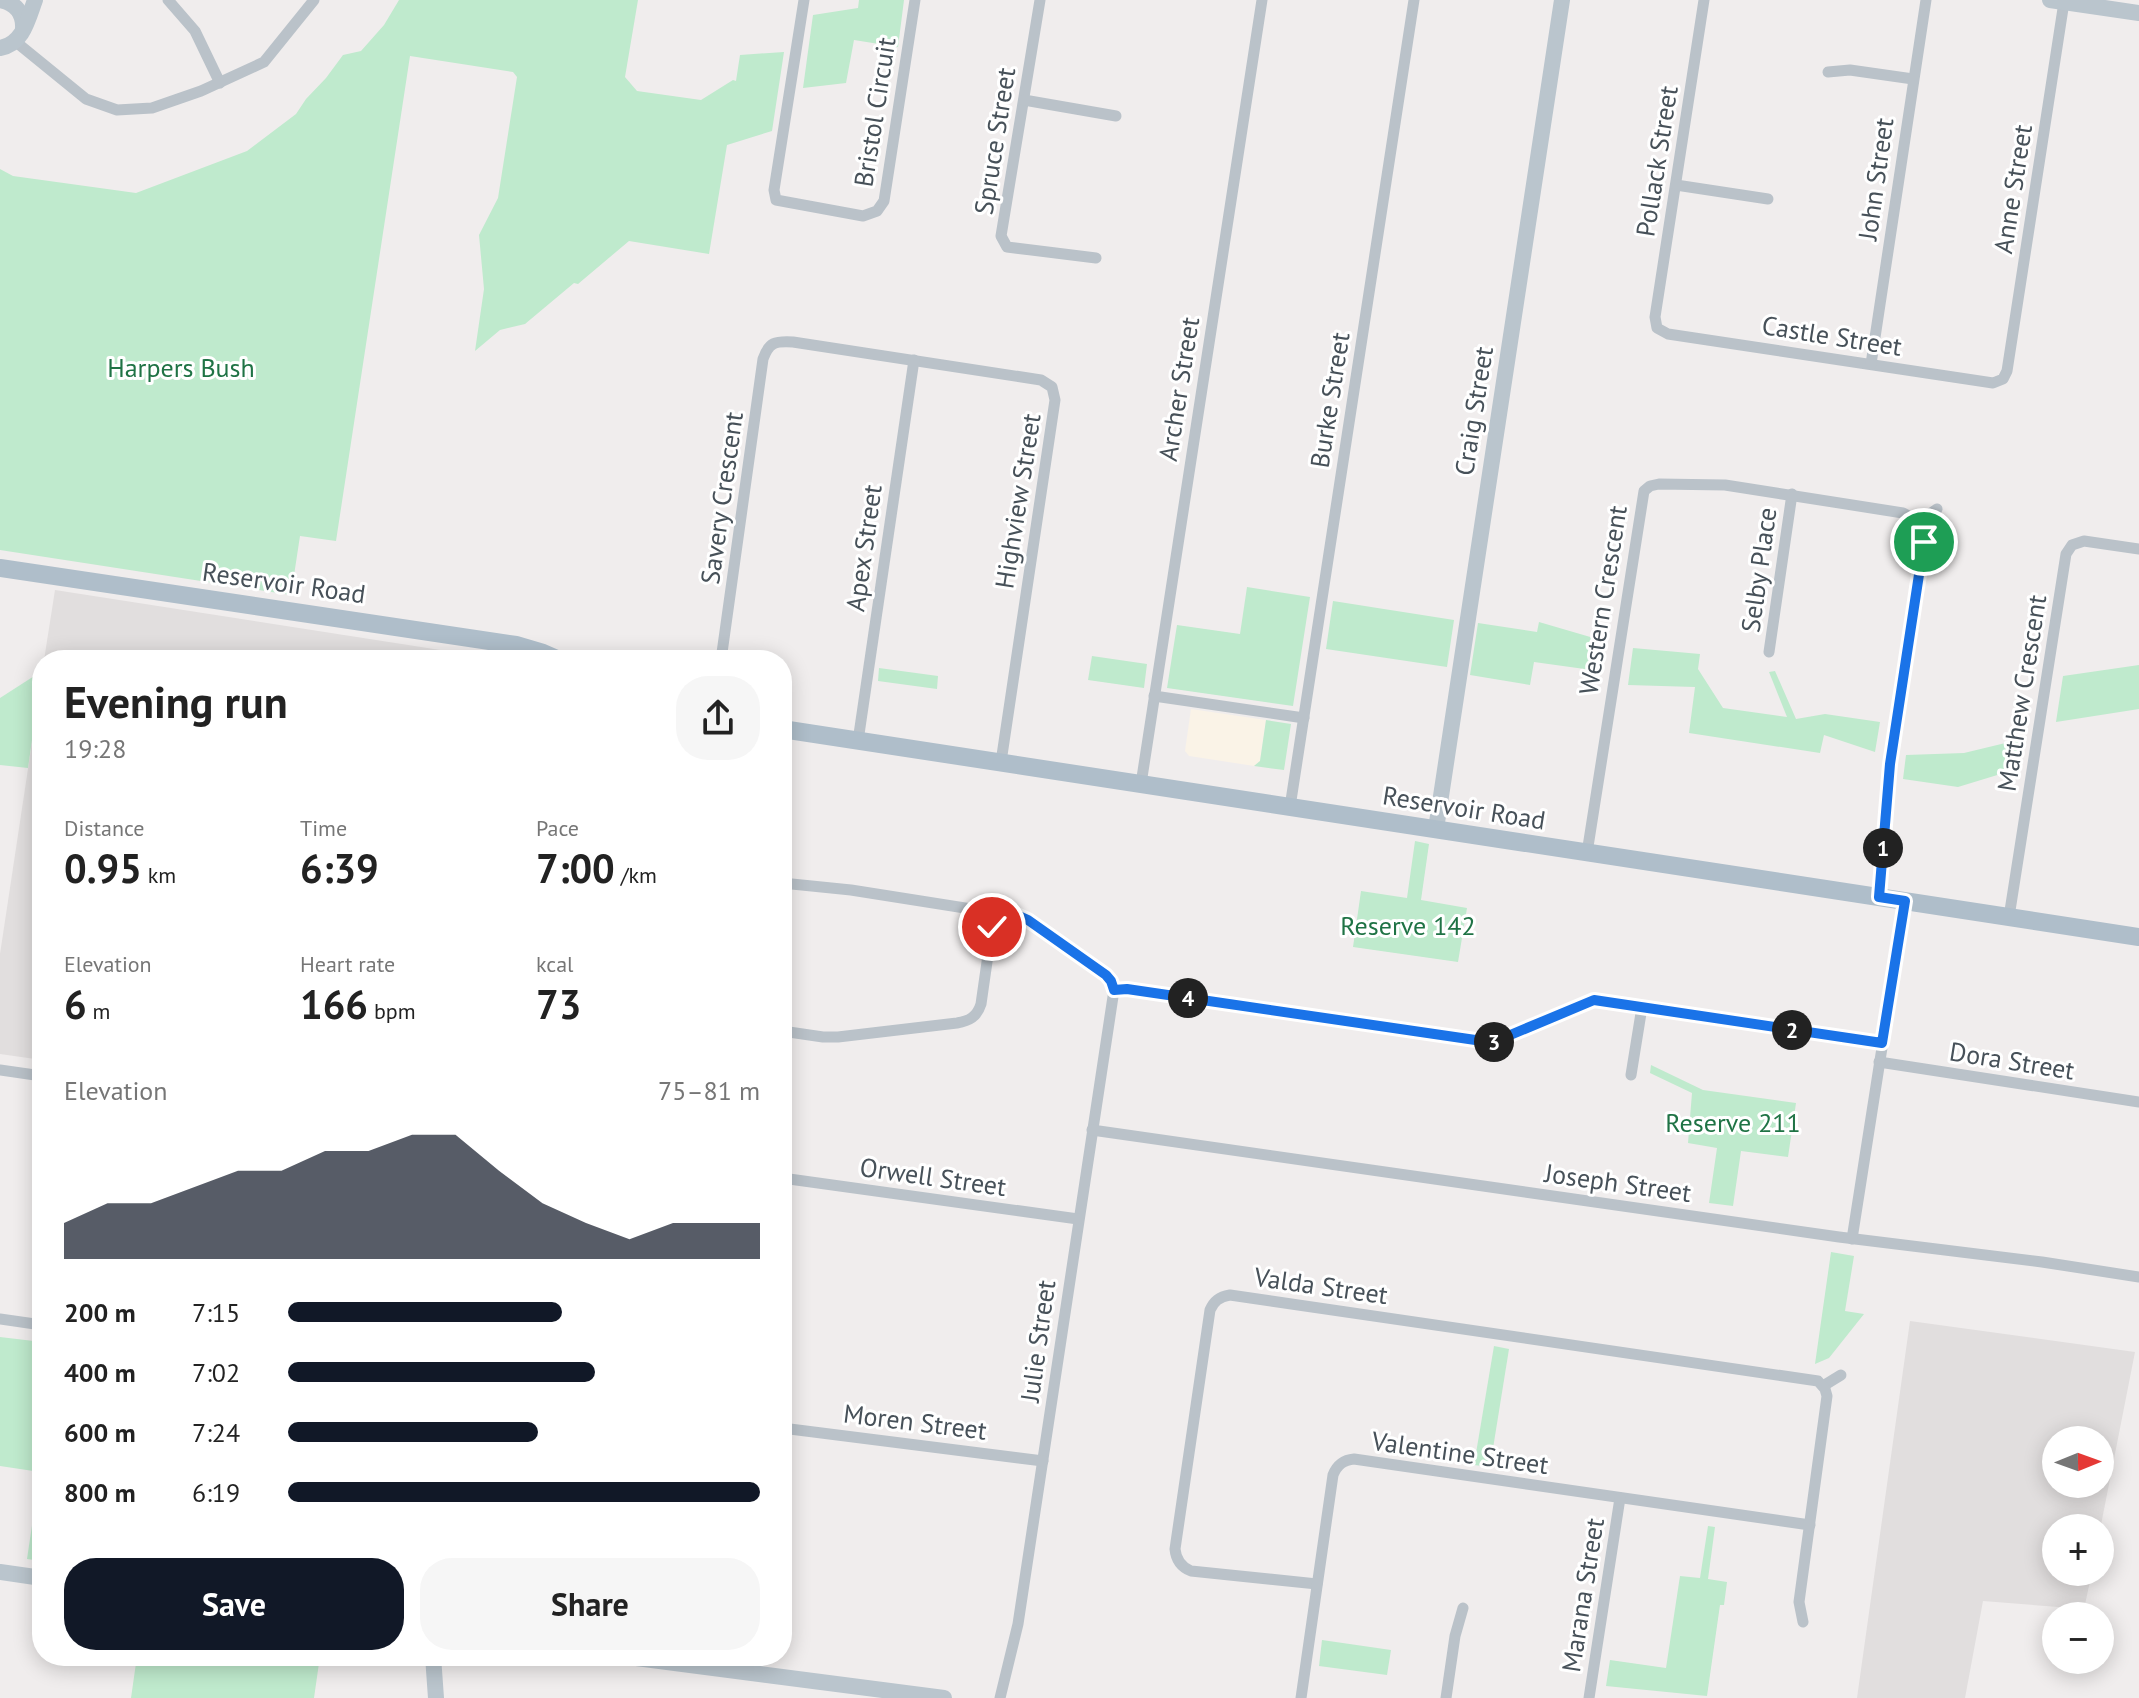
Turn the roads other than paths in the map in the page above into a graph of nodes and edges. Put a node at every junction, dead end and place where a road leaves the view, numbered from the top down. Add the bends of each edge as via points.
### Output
1 (0, 0) edge
2 (35, 0) edge
3 (168, 0) edge
4 (314, 0) edge
5 (804, 0) edge
6 (915, 0) edge
7 (1040, 0) edge
8 (1262, 0) edge
9 (1414, 0) edge
10 (1562, 0) edge
11 (1704, 0) edge
12 (1926, 0) edge
13 (2064, 1) edge
14 (2139, 13) edge
15 (10, 44) edge
16 (1828, 72) dead end
17 (1913, 79) junction
18 (220, 83) junction
19 (1024, 100) junction
20 (1116, 116) dead end
21 (1676, 185) junction
22 (1768, 199) dead end
23 (1096, 258) dead end
24 (1657, 328) joint
25 (772, 344) joint
26 (914, 360) junction
27 (1871, 364) junction
28 (2001, 380) joint
29 (1792, 494) junction
30 (1937, 509) dead end
31 (1917, 523) junction
32 (2139, 549) edge
33 (0, 568) edge
34 (528, 650) edge
35 (722, 650) edge
36 (1769, 652) dead end
37 (1154, 696) junction
38 (1304, 718) junction
39 (792, 731) edge
40 (858, 741) junction
41 (1001, 762) junction
42 (1141, 784) junction
43 (1290, 807) junction
44 (1436, 829) junction
45 (1587, 853) junction
46 (792, 884) edge
47 (1879, 897) junction
48 (1905, 901) junction
49 (994, 913) junction
50 (2009, 917) junction
51 (2139, 937) edge
52 (1114, 990) junction
53 (1642, 1007) junction
54 (792, 1032) edge
55 (1882, 1043) junction
56 (1879, 1062) junction
57 (0, 1070) edge
58 (32, 1075) edge
59 (1631, 1075) dead end
60 (2139, 1102) edge
61 (1092, 1130) junction
62 (792, 1179) edge
63 (1078, 1219) junction
64 (1852, 1239) junction
65 (2139, 1277) edge
66 (0, 1319) edge
67 (32, 1324) edge
68 (1841, 1375) dead end
69 (1823, 1386) junction
70 (792, 1429) edge
71 (1043, 1461) junction
72 (1620, 1498) junction
73 (1810, 1525) junction
74 (0, 1572) edge
75 (32, 1577) edge
76 (1317, 1584) junction
77 (1463, 1608) dead end
78 (1803, 1622) dead end
79 (434, 1666) edge
80 (442, 1666) edge
81 (698, 1666) edge
82 (436, 1694) edge
83 (944, 1698) edge
84 (1000, 1698) edge
85 (1301, 1698) edge
86 (1446, 1698) edge
87 (1589, 1698) edge

1 - 15 street via 21,14
2 - 15 street
3 - 18 street via 195,31
4 - 18 street via 264,62
5 - 6 street, Bristol Circuit via 776,200 863,216 877,211 884,201
7 - 19 street, Spruce Street
8 - 37 street, Archer Street
9 - 38 street, Burke Street
10 - 44 street, Craig Street
11 - 21 street, Pollack Street
12 - 17 street, John Street
13 - 14 street
13 - 28 street, Anne Street via 2007,371
15 - 18 street via 86,99 117,110 152,108
16 - 17 street
17 - 27 street, John Street
19 - 20 street
19 - 23 street, Spruce Street via 1001,236 1007,247
21 - 22 street
21 - 24 street, Pollack Street
24 - 27 street, Castle Street via 1668,334
25 - 26 street, Highview Street via 793,342
25 - 35 street, Savery Crescent via 763,359
26 - 40 street, Apex Street
26 - 41 street, Highview Street via 1041,380 1052,387 1055,400
27 - 28 street, Castle Street via 1990,383
29 - 31 street, Western Crescent via 1896,511
29 - 36 street, Selby Place
29 - 45 street, Western Crescent via 1725,485 1659,484 1644,491
30 - 31 street
31 - 47 street via 1923,547 1890,764
32 - 50 street, Matthew Crescent via 2084,541 2066,554
33 - 34 main road, Reservoir Road
37 - 38 street
37 - 42 street, Archer Street
38 - 43 street, Burke Street
39 - 40 main road, Reservoir Road
40 - 41 main road, Reservoir Road
41 - 42 main road, Reservoir Road
42 - 43 main road, Reservoir Road
43 - 44 main road, Reservoir Road
44 - 45 main road, Reservoir Road
45 - 47 main road, Reservoir Road
46 - 49 street
47 - 48 main road, Reservoir Road
48 - 50 main road, Reservoir Road
48 - 55 street
49 - 52 street via 1028,920 1106,975
49 - 54 street via 981,1004 971,1019 838,1037
50 - 51 main road, Reservoir Road
52 - 53 street via 1492,1042 1592,1000
52 - 61 street, Julie Street
53 - 55 street
53 - 59 street
55 - 56 street
56 - 60 street, Dora Street
56 - 64 street
57 - 58 street
61 - 63 street, Julie Street
61 - 64 street, Joseph Street
62 - 63 street, Orwell Street
63 - 71 street, Julie Street
64 - 65 street, Joseph Street
66 - 67 street
68 - 69 street
69 - 73 street via 1827,1396
69 - 76 street, Valda Street via 1814,1380 1230,1295 1220,1298 1210,1310 1176,1558 1191,1571
70 - 71 street, Moren Street
71 - 84 street, Julie Street via 1018,1624
72 - 73 street, Valentine Street
72 - 76 street, Valentine Street via 1347,1460 1333,1475
72 - 87 street, Marana Street
73 - 78 street via 1799,1602
74 - 75 street
76 - 85 street, Valentine Street
77 - 86 street
79 - 82 street
80 - 82 street
81 - 83 street

